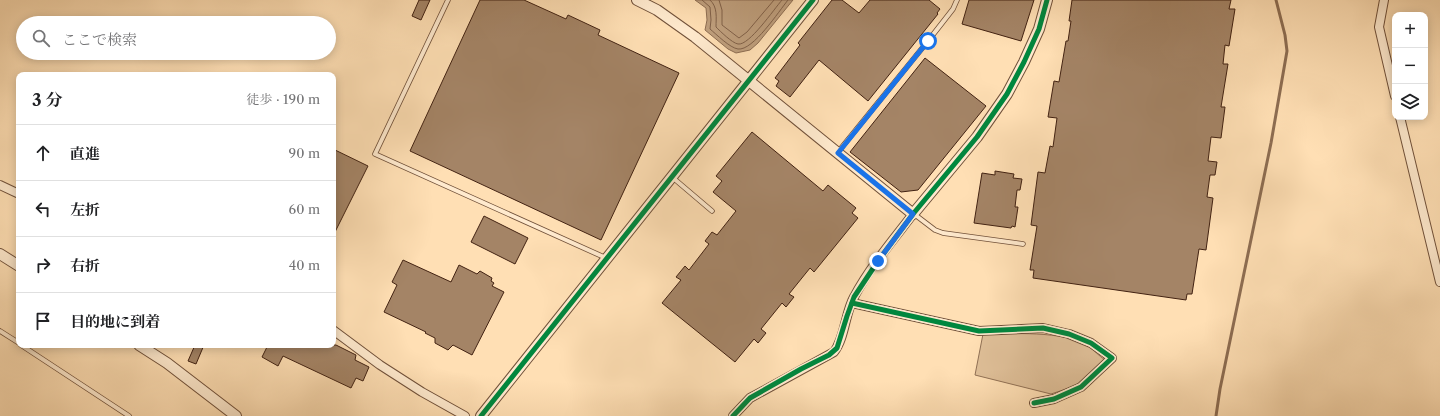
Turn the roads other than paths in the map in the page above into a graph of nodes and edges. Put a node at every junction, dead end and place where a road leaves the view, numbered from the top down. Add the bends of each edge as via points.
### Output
1 (448, 0) edge
2 (637, 0) edge
3 (813, 0) edge
4 (957, 0) edge
5 (1047, 0) edge
6 (1384, 0) edge
7 (748, 81) junction
8 (1392, 84) edge
9 (1401, 120) edge
10 (838, 153) junction
11 (672, 177) junction
12 (0, 185) edge
13 (16, 193) edge
14 (712, 211) dead end
15 (913, 214) junction
16 (1023, 244) dead end
17 (0, 254) edge
18 (607, 259) junction
19 (16, 264) edge
20 (1440, 282) edge
21 (852, 303) junction
22 (0, 331) edge
23 (336, 332) edge
24 (16, 341) edge
25 (26, 348) edge
26 (144, 348) edge
27 (1034, 403) dead end
28 (128, 416) edge
29 (236, 416) edge
30 (465, 416) edge
31 (481, 416) edge
32 (733, 416) edge

1 - 18 lane via 375,154
2 - 7 street via 695,37
3 - 7 street
4 - 10 lane via 953,9
5 - 15 street via 1039,29 1007,94 977,137
6 - 8 street via 1379,27
7 - 10 street
7 - 11 street
9 - 20 street
10 - 15 street
11 - 14 lane
11 - 18 street
12 - 13 street
15 - 16 lane via 943,233
15 - 21 street via 878,261
17 - 19 street
18 - 31 street
21 - 27 street via 979,331 1043,328 1091,342 1112,358 1081,387 1054,399
21 - 32 street via 834,352 750,398
22 - 24 lane
23 - 30 street via 410,385
25 - 28 lane
26 - 29 street

